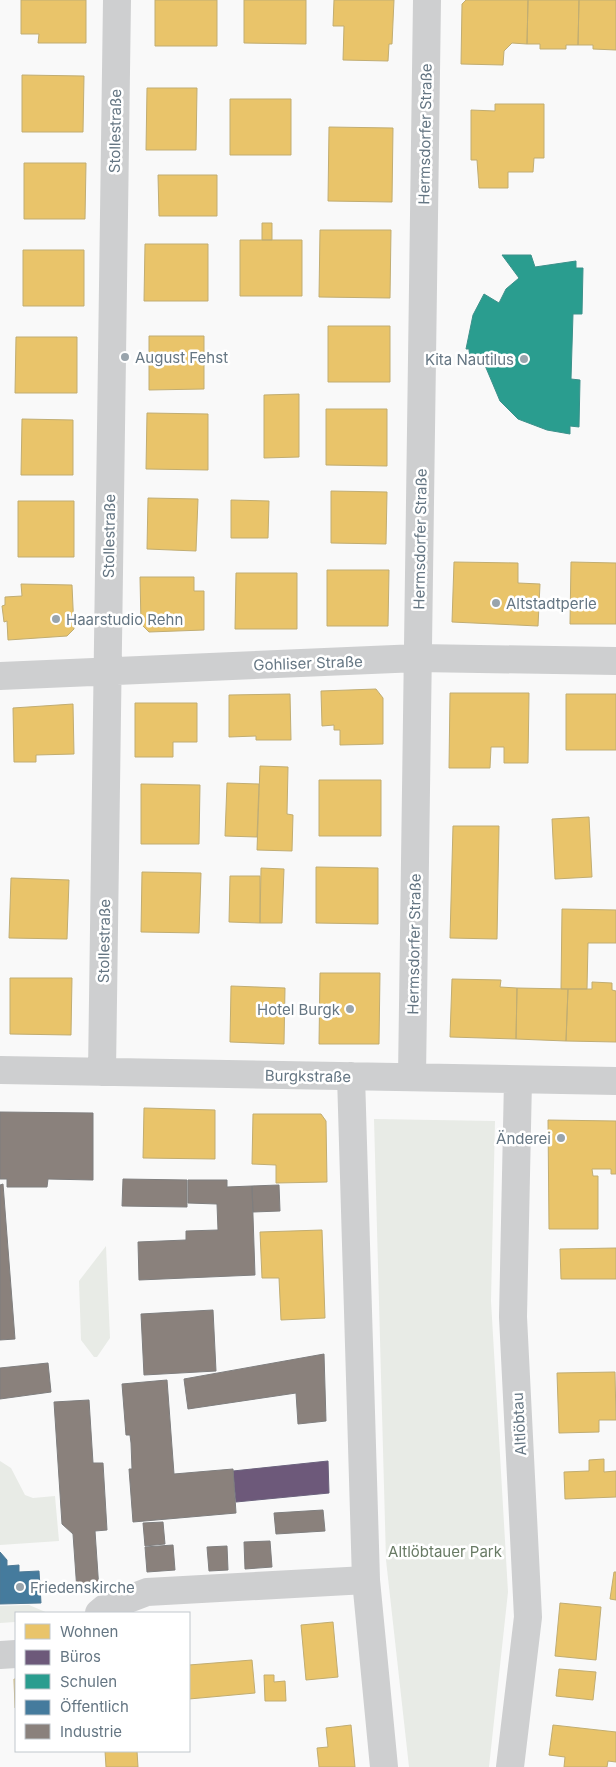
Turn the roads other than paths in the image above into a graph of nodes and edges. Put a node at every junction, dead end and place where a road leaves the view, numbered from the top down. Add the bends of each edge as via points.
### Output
1 (117, 0) edge
2 (427, 0) edge
3 (418, 658) junction
4 (616, 661) edge
5 (108, 672) junction
6 (0, 676) edge
7 (0, 1070) edge
8 (102, 1072) junction
9 (351, 1076) junction
10 (412, 1077) junction
11 (518, 1080) junction
12 (616, 1082) edge
13 (366, 1580) junction
14 (100, 1612) edge
15 (15, 1654) edge
16 (0, 1655) edge
17 (384, 1767) edge
18 (510, 1767) edge

1 - 5 street, Stollestraße
2 - 3 street, Hermsdorfer Straße
3 - 4 street, Gohliser Straße
3 - 5 street, Gohliser Straße
3 - 10 street, Hermsdorfer Straße
5 - 6 street, Gohliser Straße
5 - 8 street, Stollestraße
7 - 8 street, Burgkstraße
8 - 9 street, Burgkstraße
9 - 10 street, Burgkstraße
9 - 13 street
10 - 11 street, Burgkstraße
11 - 12 street, Burgkstraße
11 - 18 street, Altlöbtau via 513,1317 528,1618
13 - 14 street via 147,1592
13 - 17 street
15 - 16 street

